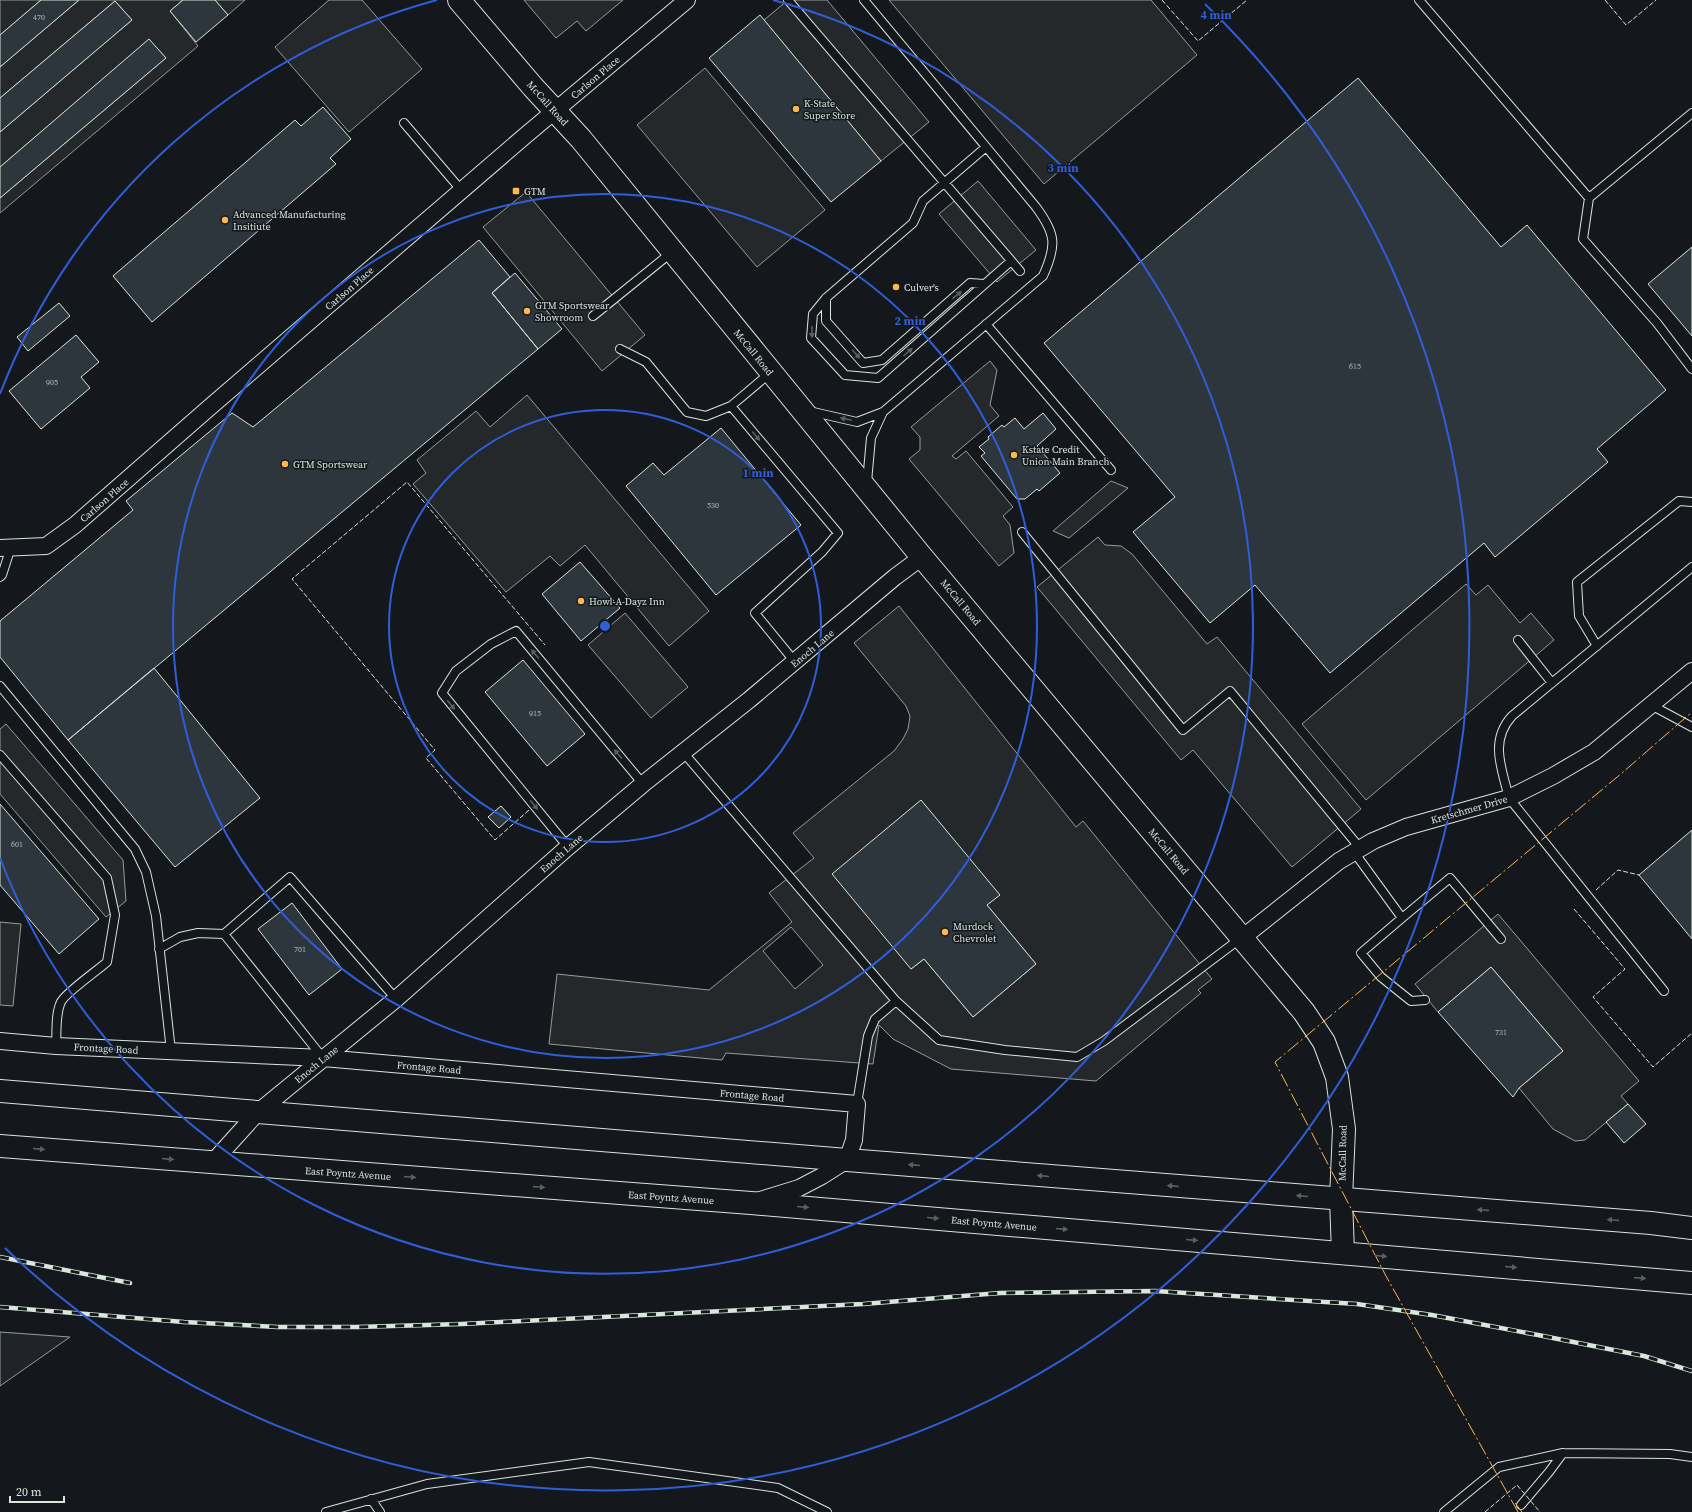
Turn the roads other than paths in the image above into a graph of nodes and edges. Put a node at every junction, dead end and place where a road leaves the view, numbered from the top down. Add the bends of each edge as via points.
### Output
1 (459, 0) edge
2 (687, 0) edge
3 (788, 0) edge
4 (864, 0) edge
5 (1419, 0) edge
6 (555, 111) junction
7 (1692, 113) edge
8 (404, 123) dead end
9 (986, 147) junction
10 (944, 183) junction
11 (462, 191) junction
12 (1589, 198) junction
13 (673, 252) junction
14 (1011, 261) junction
15 (1020, 271) dead end
16 (984, 284) junction
17 (826, 298) junction
18 (594, 316) dead end
19 (986, 324) junction
20 (620, 348) dead end
21 (1692, 369) edge
22 (771, 372) junction
23 (731, 406) junction
24 (801, 410) junction
25 (883, 412) junction
26 (1112, 470) dead end
27 (866, 489) junction
28 (1692, 502) edge
29 (1022, 532) dead end
30 (6, 548) edge
31 (922, 557) junction
32 (1692, 567) edge
33 (0, 576) edge
34 (1518, 640) dead end
35 (1597, 646) junction
36 (795, 662) junction
37 (1692, 671) edge
38 (1552, 683) junction
39 (0, 686) edge
40 (1650, 705) junction
41 (1692, 727) edge
42 (683, 752) junction
43 (0, 754) edge
44 (643, 784) junction
45 (1509, 798) junction
46 (568, 847) junction
47 (1357, 850) junction
48 (1402, 918) junction
49 (224, 934) junction
50 (1242, 938) junction
51 (1501, 939) dead end
52 (159, 949) junction
53 (1664, 991) dead end
54 (396, 999) junction
55 (1425, 1000) dead end
56 (896, 1001) junction
57 (0, 1041) edge
58 (56, 1046) junction
59 (171, 1051) junction
60 (323, 1058) junction
61 (0, 1091) edge
62 (857, 1104) junction
63 (258, 1112) junction
64 (0, 1146) edge
65 (847, 1160) junction
66 (212, 1163) junction
67 (1341, 1199) junction
68 (750, 1203) junction
69 (1692, 1228) edge
70 (1342, 1253) junction
71 (1692, 1283) edge
72 (1563, 1453) junction
73 (1692, 1458) edge
74 (371, 1499) junction
75 (1521, 1506) dead end
76 (326, 1512) edge
77 (380, 1512) edge
78 (827, 1512) edge
79 (1444, 1512) edge

1 - 6 main road, McCall Road
2 - 6 street, Carlson Place
3 - 10 lane
4 - 9 lane
5 - 12 lane
6 - 11 street, Carlson Place
6 - 13 main road, McCall Road
7 - 12 lane
8 - 11 lane
9 - 10 lane
9 - 19 lane via 1044,218 1051,231 1053,244 1043,276
10 - 14 lane
10 - 17 lane via 923,201 913,224
11 - 30 street, Carlson Place via 75,525 46,546
12 - 21 lane via 1583,239 1657,323
13 - 18 lane
13 - 22 main road, McCall Road
14 - 15 lane
14 - 16 lane
17 -> 16 lane via 826,321 863,363 882,360 970,283
17 -> 16 lane via 813,314 811,338 845,375 878,378
19 - 25 lane
19 - 26 lane
20 - 23 lane via 646,362 687,412 706,416
22 - 23 lane
22 - 24 main road, McCall Road
23 -> 36 lane via 838,533 822,552 755,614
25 -> 24 lane via 857,422
24 - 27 main road, McCall Road
25 - 27 lane via 871,438
27 - 31 main road, McCall Road
28 - 35 lane via 1679,501 1577,582 1579,616
29 - 47 lane via 1183,730 1230,691
30 - 33 lane
31 - 36 street, Enoch Lane
31 - 50 main road, McCall Road
32 - 35 lane
34 - 38 lane
35 - 38 lane
36 - 42 street, Enoch Lane
37 - 40 street, Kretschmer Drive
38 - 45 lane via 1512,716 1500,736 1501,763
39 - 52 lane via 135,849 146,872 156,916
40 - 41 lane
40 - 45 street, Kretschmer Drive via 1594,752
42 - 44 street, Enoch Lane
42 - 56 lane
43 - 58 lane via 107,878 115,914 107,962 61,1002
44 - 46 street, Enoch Lane
44 -> 46 lane via 516,631 491,644 456,671 442,693
45 - 47 street, Kretschmer Drive via 1406,827
45 - 53 lane
46 - 54 street, Enoch Lane
47 - 48 lane
47 - 50 street, Kretschmer Drive via 1339,861
48 - 51 lane via 1450,878
48 - 55 lane via 1361,953 1381,977 1411,1001
49 - 52 lane via 198,933 180,937
49 - 54 lane via 290,877
49 - 60 lane
50 - 56 lane via 1104,1041 1077,1057 939,1040
50 - 67 main road, McCall Road via 1304,1012 1324,1042 1337,1077 1344,1129
52 - 59 lane
54 - 60 street, Enoch Lane
56 - 62 lane via 875,1019 868,1036
57 - 58 street, Frontage Road
58 - 59 street, Frontage Road
59 - 60 street, Frontage Road
60 - 62 street, Frontage Road
60 - 63 street, Enoch Lane
61 - 63 main road
62 - 65 street via 854,1140
63 - 65 main road
63 - 66 street, Enoch Lane
64 -> 66 main road, East Poyntz Avenue
67 -> 65 main road
65 - 68 street via 799,1188
66 -> 68 main road, East Poyntz Avenue
69 -> 67 main road
67 - 70 main road, McCall Road
68 -> 70 main road, East Poyntz Avenue
70 -> 71 main road, East Poyntz Avenue
72 - 73 lane via 1670,1454
72 - 75 lane
72 - 79 lane via 1498,1467
74 - 76 lane
74 - 77 lane
74 - 78 lane via 427,1484 589,1462 778,1488

